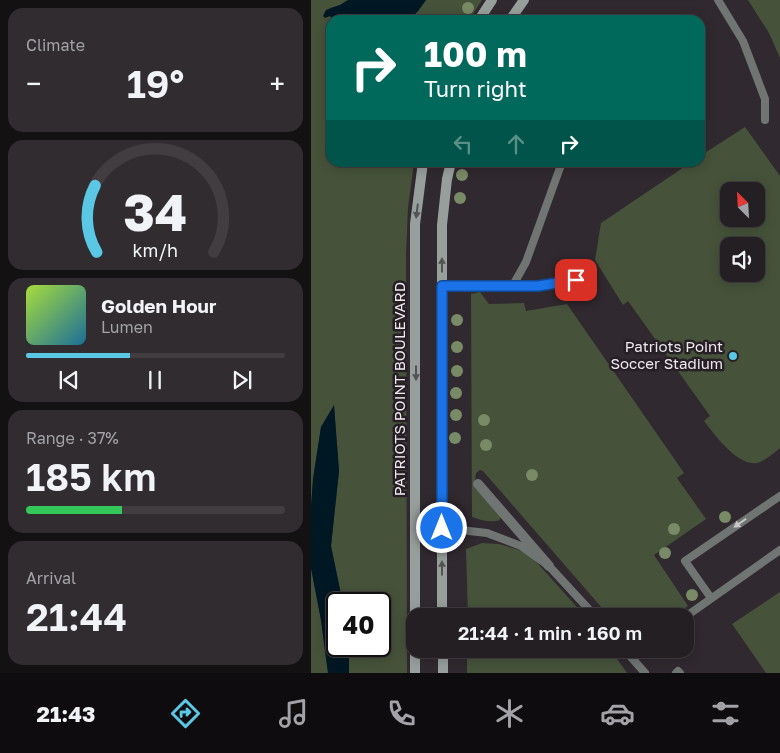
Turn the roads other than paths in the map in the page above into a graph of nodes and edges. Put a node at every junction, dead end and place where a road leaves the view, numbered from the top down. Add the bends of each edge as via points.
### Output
1 (492, 0) edge
2 (524, 0) edge
3 (718, 0) edge
4 (482, 15) edge
5 (514, 15) edge
6 (765, 120) dead end
7 (422, 167) edge
8 (450, 167) edge
9 (560, 167) edge
10 (576, 280) dead end
11 (442, 286) junction
12 (512, 287) junction
13 (478, 484) dead end
14 (780, 496) edge
15 (442, 528) junction
16 (416, 530) junction
17 (780, 550) edge
18 (549, 566) junction
19 (711, 598) junction
20 (415, 608) edge
21 (442, 608) edge
22 (588, 608) edge
23 (694, 610) edge
24 (415, 658) edge
25 (443, 658) edge
26 (632, 658) edge
27 (415, 673) edge
28 (443, 673) edge
29 (645, 673) edge

1 - 4 street
2 - 5 street
3 - 6 lane via 743,41 765,99
7 -> 16 street, PATRIOTS POINT BOULEVARD via 415,224
11 -> 8 street via 442,224
9 - 12 lane via 526,262
10 - 12 lane
11 - 12 lane
11 - 15 street
13 - 18 street
14 -> 19 lane via 685,561
15 - 16 lane
15 - 18 lane via 487,533 505,539
21 -> 15 street
16 - 20 street, PATRIOTS POINT BOULEVARD
17 - 19 lane
18 - 22 lane
19 - 23 lane
24 - 27 street
25 - 28 street
26 - 29 lane

